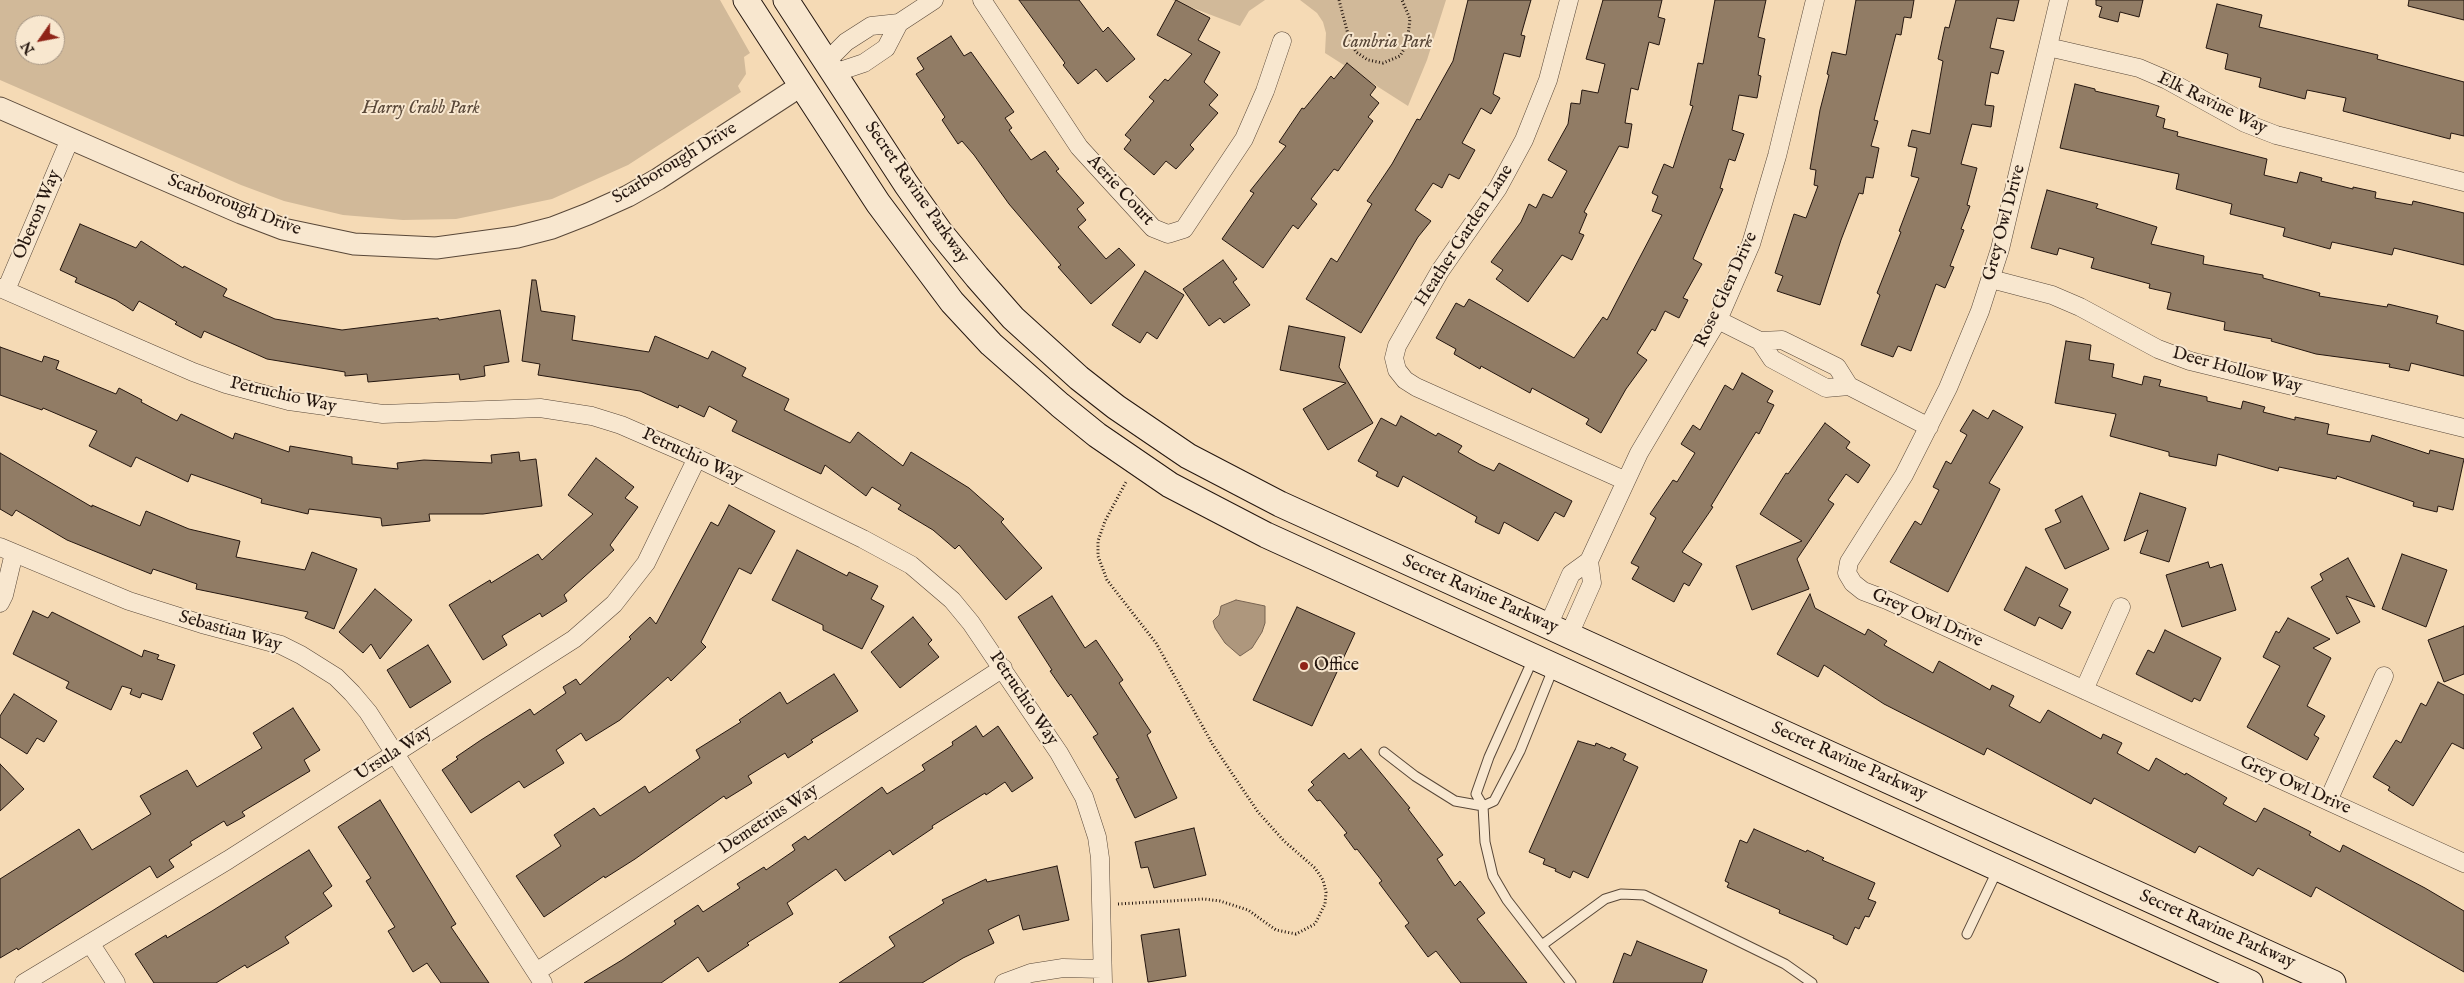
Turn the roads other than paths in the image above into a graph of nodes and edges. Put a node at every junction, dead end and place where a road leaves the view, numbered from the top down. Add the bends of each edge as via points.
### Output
1 (746, 0) edge
2 (786, 0) edge
3 (934, 0) edge
4 (982, 0) edge
5 (1569, 0) edge
6 (1815, 0) edge
7 (2060, 0) edge
8 (899, 23) junction
9 (1282, 42) dead end
10 (2048, 47) junction
11 (830, 68) junction
12 (802, 85) junction
13 (0, 108) edge
14 (70, 139) junction
15 (2464, 182) edge
16 (1991, 279) junction
17 (3, 289) edge
18 (1718, 320) junction
19 (1760, 341) junction
20 (1805, 352) junction
21 (1795, 371) junction
22 (1849, 386) junction
23 (1929, 427) junction
24 (2464, 428) edge
25 (697, 458) junction
26 (1626, 480) junction
27 (7, 550) edge
28 (0, 603) edge
29 (2121, 607) dead end
30 (1558, 630) junction
31 (1544, 662) junction
32 (1003, 668) junction
33 (2384, 676) dead end
34 (2084, 690) junction
35 (1384, 752) dead end
36 (394, 754) junction
37 (2328, 801) junction
38 (1483, 806) junction
39 (2464, 863) edge
40 (1998, 868) junction
41 (1967, 934) dead end
42 (90, 943) junction
43 (1542, 945) junction
44 (1102, 976) edge
45 (539, 978) edge
46 (2244, 982) edge
47 (24, 983) edge
48 (116, 983) edge
49 (1004, 983) edge
50 (1571, 983) edge
51 (1812, 983) edge
52 (2333, 983) edge

1 - 12 main road, Secret Ravine Parkway
2 - 11 main road, Secret Ravine Parkway
3 - 8 street
4 - 9 street, Aerie Court via 1079,147 1153,228 1168,234 1184,229 1244,139
5 - 26 street, Heather Garden Lane via 1548,80 1524,140 1498,188 1429,289 1394,358 1397,370 1416,387
6 - 18 street, Rose Glen Drive via 1765,201 1751,244
7 - 10 street, Grey Owl Drive
8 - 11 street via 871,26 846,42
8 - 11 street via 886,48 864,63
10 - 15 street, Elk Ravine Way via 2139,68 2276,136
10 - 16 street, Grey Owl Drive
11 - 12 main road
11 - 30 main road, Secret Ravine Parkway via 928,216 977,277 1045,348 1116,407 1188,456 1232,481
12 - 14 street, Scarborough Drive via 658,179 604,207 552,228 517,237 436,248 354,244 282,229
12 - 31 main road, Secret Ravine Parkway via 878,203 952,302 1031,381 1097,435 1178,489 1266,535
13 - 14 street, Scarborough Drive
14 - 17 street, Oberon Way
16 - 23 street, Grey Owl Drive via 1964,352
16 - 24 street, Deer Hollow Way via 2052,295 2158,349 2190,361
17 - 25 street, Petruchio Way via 193,372 264,395 322,407 383,414 503,408 564,411 621,425
18 - 19 street
18 - 26 street, Rose Glen Drive
19 - 20 street via 1782,340
19 - 21 street via 1772,360
20 - 21 street
20 - 22 street via 1837,368
21 - 22 street via 1826,388
22 - 23 street
23 - 34 street, Grey Owl Drive via 1882,514 1849,562 1847,573 1863,591
25 - 32 street, Petruchio Way via 911,565 952,600
25 - 36 street, Ursula Way via 646,562 614,604 574,639
26 - 30 street, Rose Glen Drive via 1589,561 1571,574
27 - 28 street via 4,595
27 - 36 street, Sebastian Way via 129,601 260,638 301,655 336,677 352,692
29 - 34 street
30 - 31 main road
30 - 52 main road, Secret Ravine Parkway
31 - 38 lane via 1516,760 1494,801
31 - 38 lane via 1489,757 1476,794
31 - 40 main road, Secret Ravine Parkway
32 - 44 street, Petruchio Way via 1084,797 1098,844 1103,904
32 - 45 street, Demetrius Way
33 - 37 street
34 - 37 street, Grey Owl Drive
35 - 38 lane via 1414,776 1455,801
36 - 42 street, Ursula Way
36 - 45 street, Sebastian Way
37 - 39 street, Grey Owl Drive
38 - 43 lane via 1485,842 1493,876
40 - 41 lane
40 - 46 main road, Secret Ravine Parkway
42 - 47 street, Ursula Way
42 - 48 street
43 - 50 lane
43 - 51 lane via 1605,900 1621,894 1644,895 1785,964
44 - 49 street via 1063,968 1032,973

